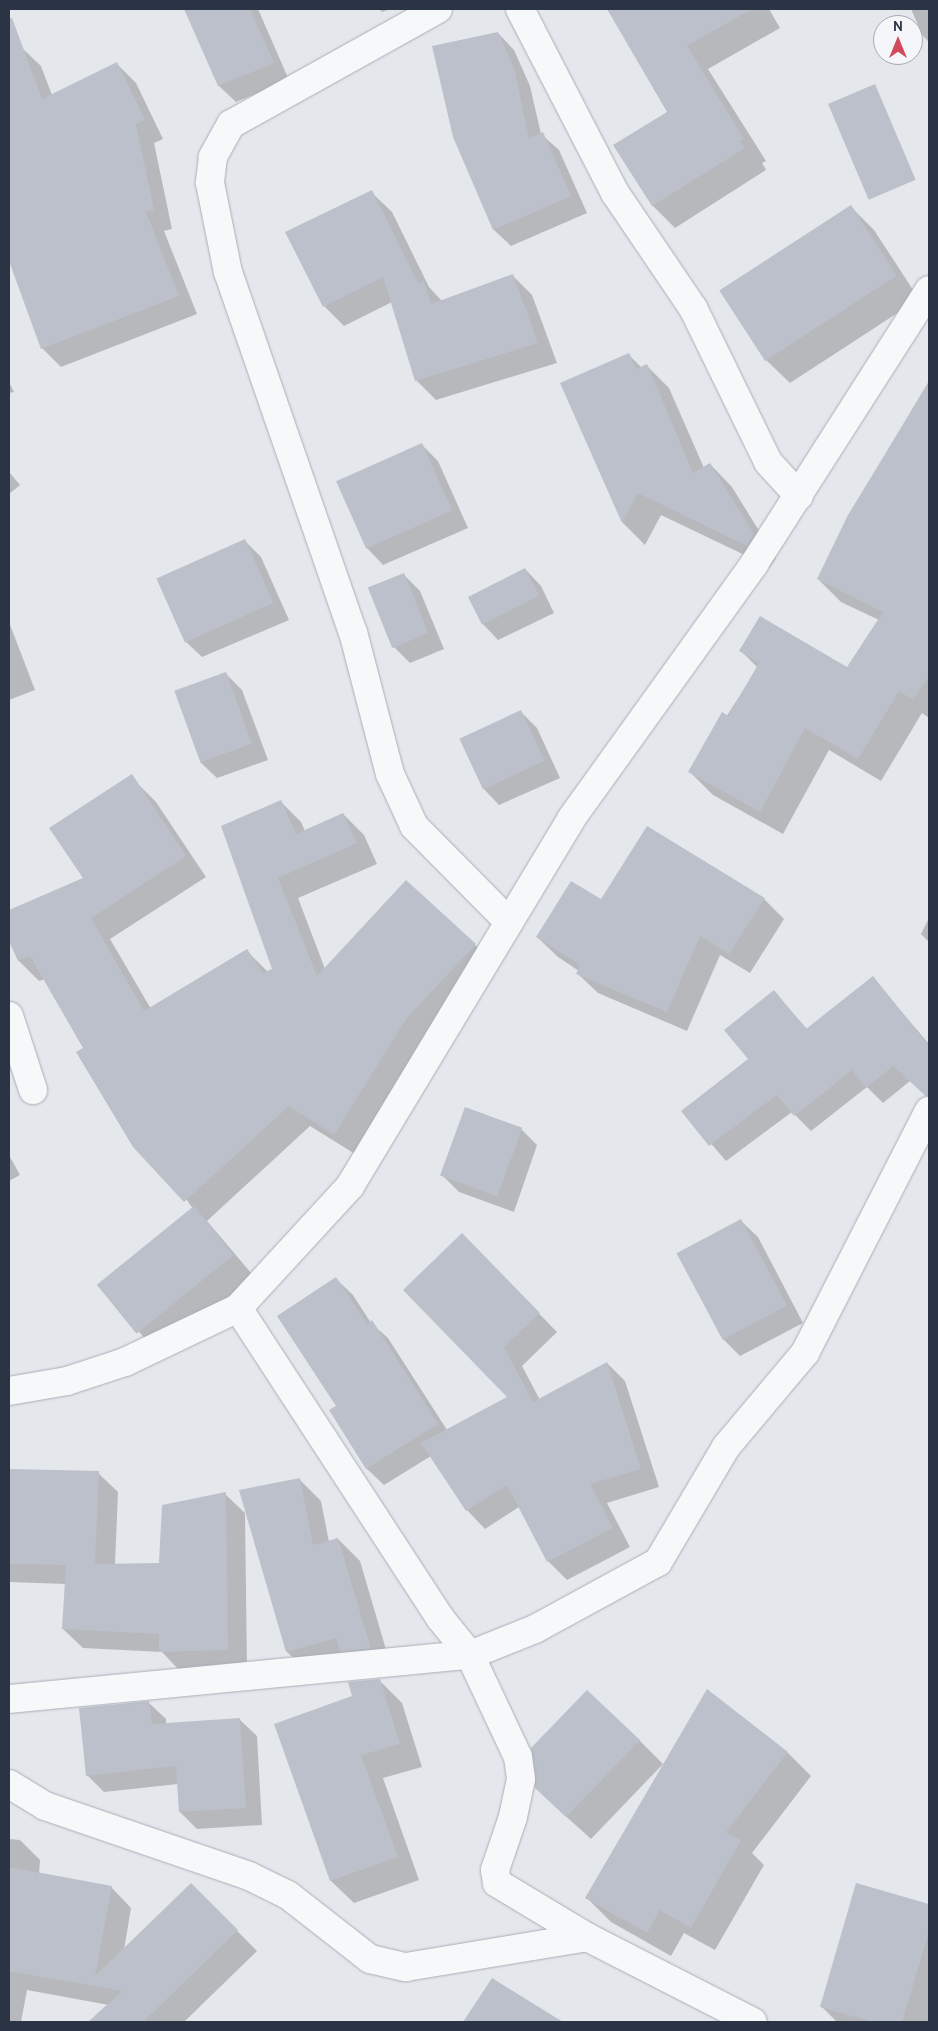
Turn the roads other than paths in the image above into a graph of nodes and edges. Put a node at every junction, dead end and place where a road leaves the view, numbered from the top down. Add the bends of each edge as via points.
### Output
1 (438, 9) edge
2 (520, 9) edge
3 (929, 290) edge
4 (799, 496) junction
5 (509, 922) junction
6 (9, 1016) edge
7 (33, 1090) dead end
8 (929, 1111) edge
9 (238, 1308) junction
10 (9, 1391) edge
11 (470, 1655) junction
12 (9, 1699) edge
13 (9, 1784) edge
14 (587, 1937) junction
15 (753, 2022) edge

1 - 5 street via 231,124 213,157 210,183 228,272 353,632 390,774 414,826
2 - 4 street via 615,193 693,308 768,462
3 - 4 street
4 - 5 street via 754,564 570,820
5 - 9 street via 350,1186
6 - 7 street
8 - 11 street via 805,1353 726,1447 658,1562 535,1629
9 - 10 street via 125,1362 68,1382
9 - 11 street via 440,1618
11 - 12 street
11 - 14 street via 518,1756 521,1779 513,1817 495,1870 497,1883
13 - 14 street via 45,1806 248,1876 280,1891 370,1959 406,1967
14 - 15 street

